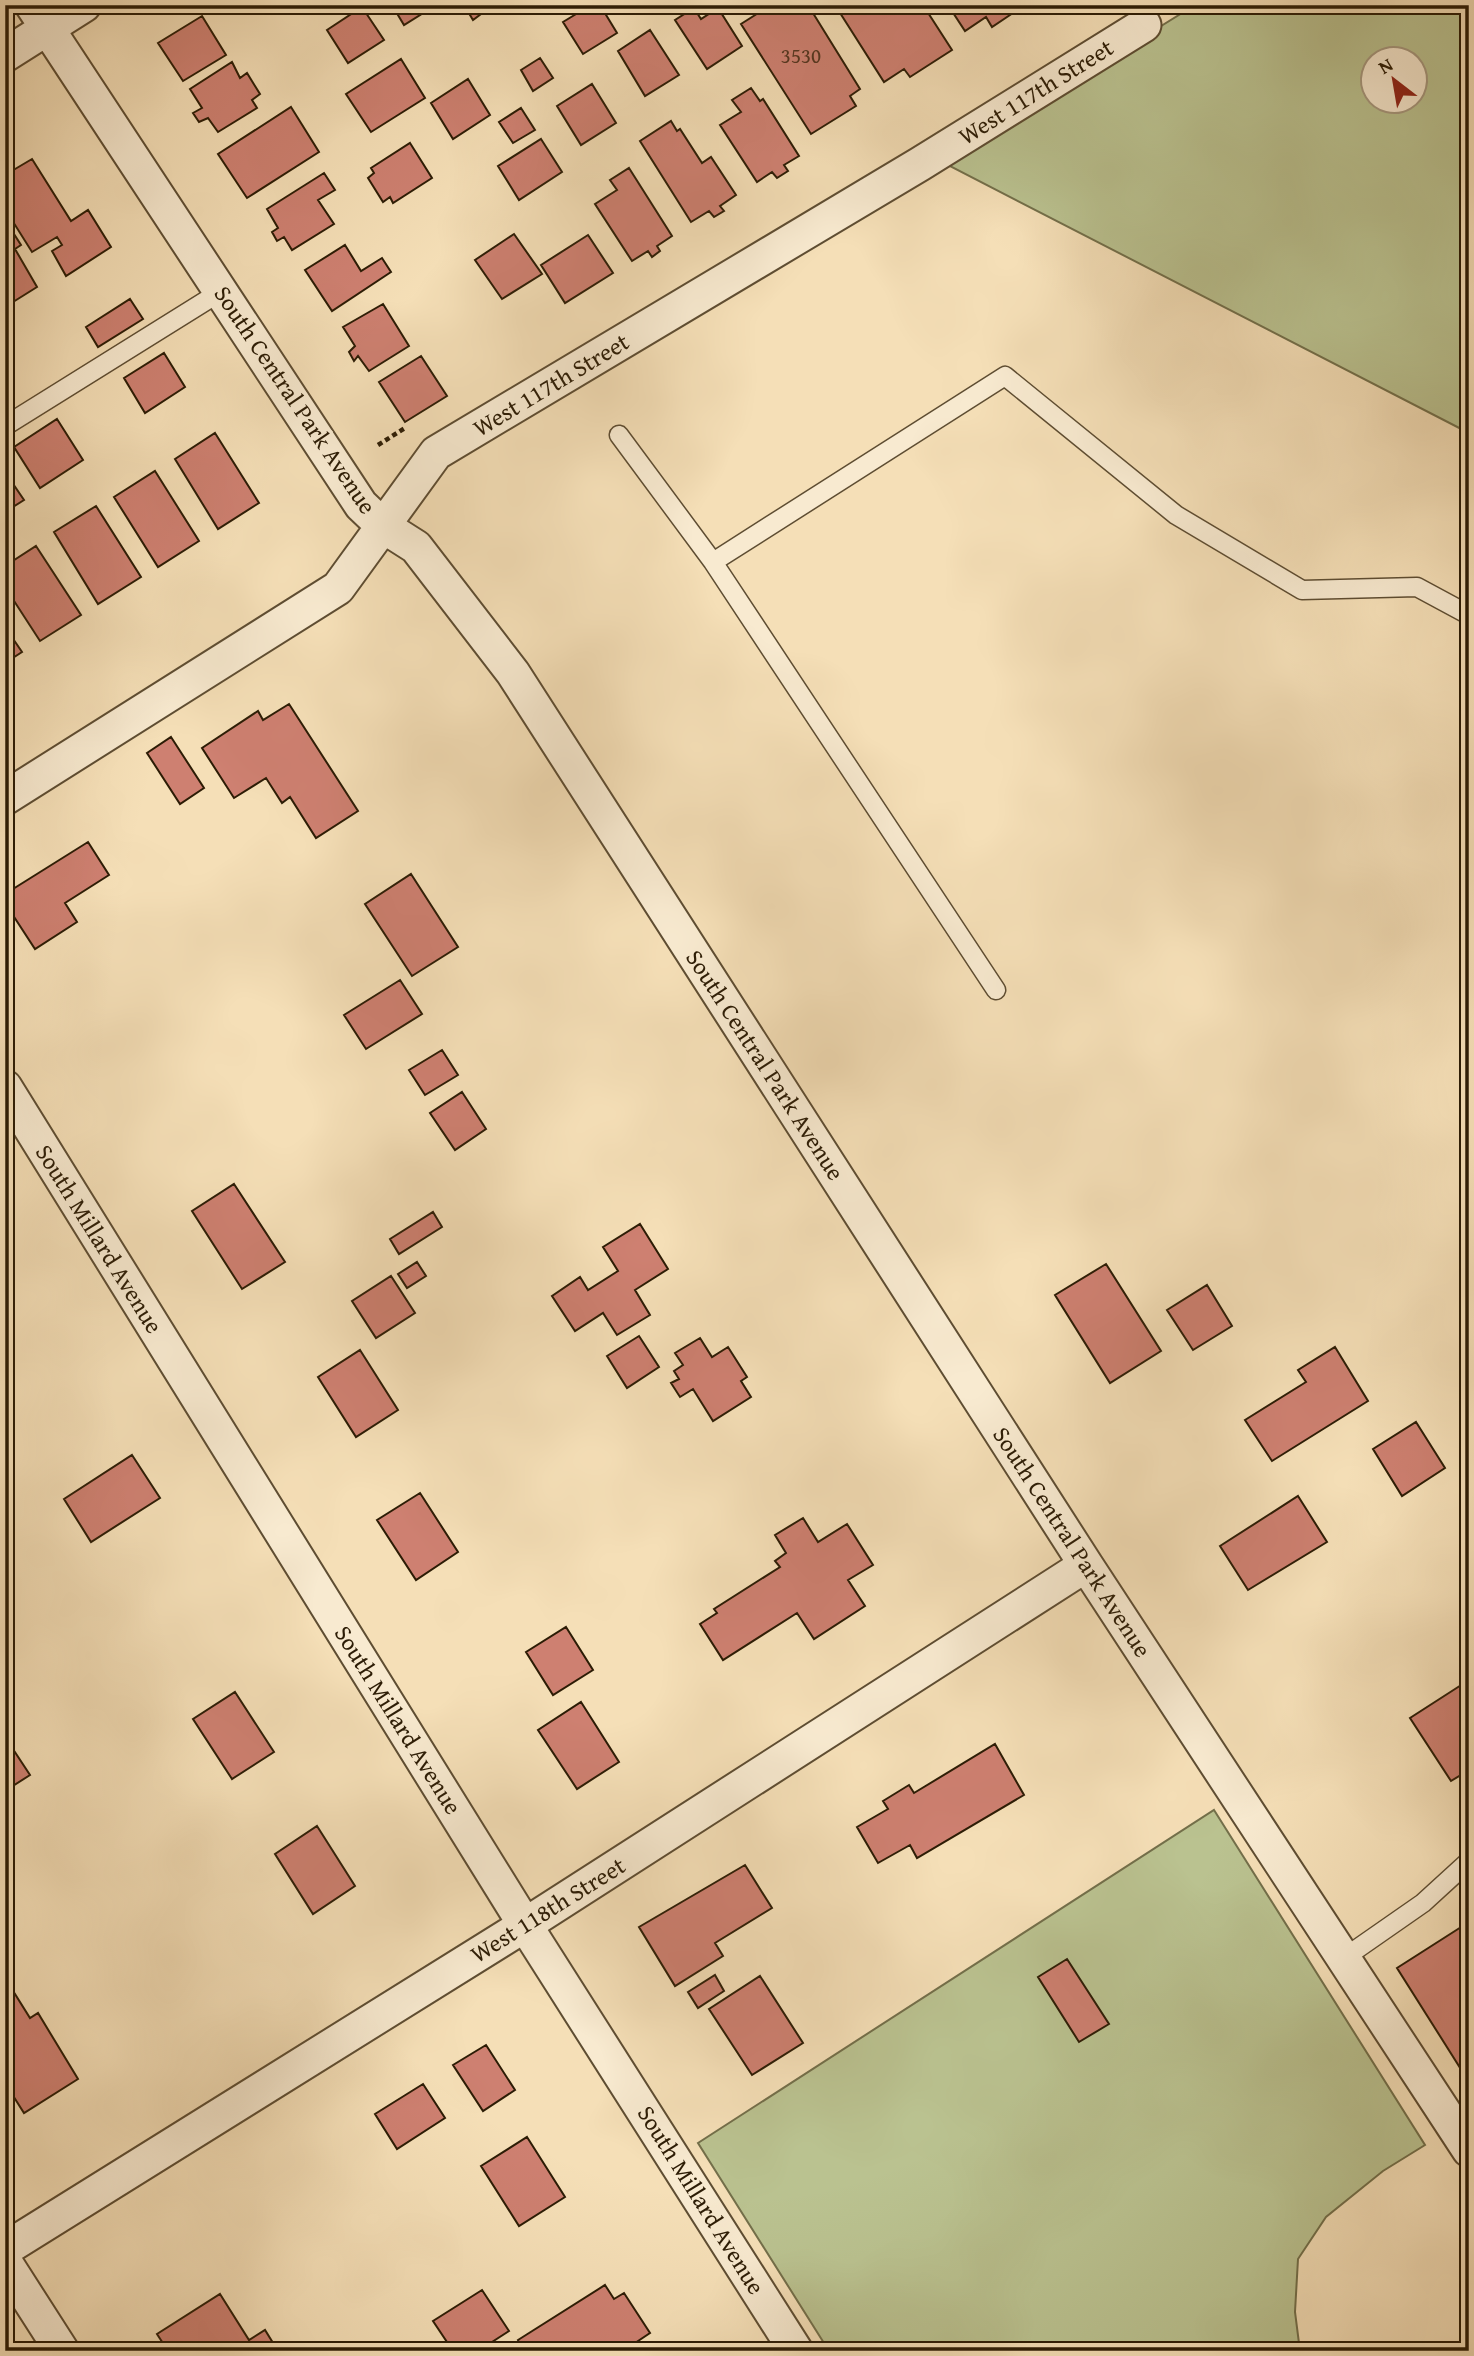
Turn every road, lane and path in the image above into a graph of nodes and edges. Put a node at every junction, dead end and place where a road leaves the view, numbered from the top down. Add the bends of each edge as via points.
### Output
1 (84, 5) edge
2 (40, 17) edge
3 (1144, 25) dead end
4 (5, 55) edge
5 (220, 292) junction
6 (5, 426) edge
7 (619, 435) dead end
8 (383, 526) junction
9 (713, 562) junction
10 (1469, 615) edge
11 (5, 798) edge
12 (996, 990) dead end
13 (5, 1087) edge
14 (1086, 1565) junction
15 (1469, 1861) edge
16 (525, 1925) junction
17 (1344, 1958) junction
18 (1469, 2150) edge
19 (5, 2249) edge
20 (5, 2262) edge
21 (62, 2351) edge
22 (796, 2351) edge

1 - 2 street
2 - 4 street
2 - 5 street, South Central Park Avenue
3 - 8 street, West 117th Street via 436,453
5 - 6 lane
5 - 8 street, South Central Park Avenue via 361,505
7 - 9 lane
8 - 11 street, West 117th Street via 338,588
8 - 14 street, South Central Park Avenue via 416,547 513,673
9 - 10 lane via 1005,376 1177,515 1302,590 1417,587
9 - 12 lane
13 - 16 street, South Millard Avenue
14 - 16 street, West 118th Street
14 - 17 street, South Central Park Avenue
15 - 17 lane via 1423,1903
16 - 19 street, West 118th Street
16 - 22 street, South Millard Avenue
17 - 18 street, South Central Park Avenue
20 - 21 street

